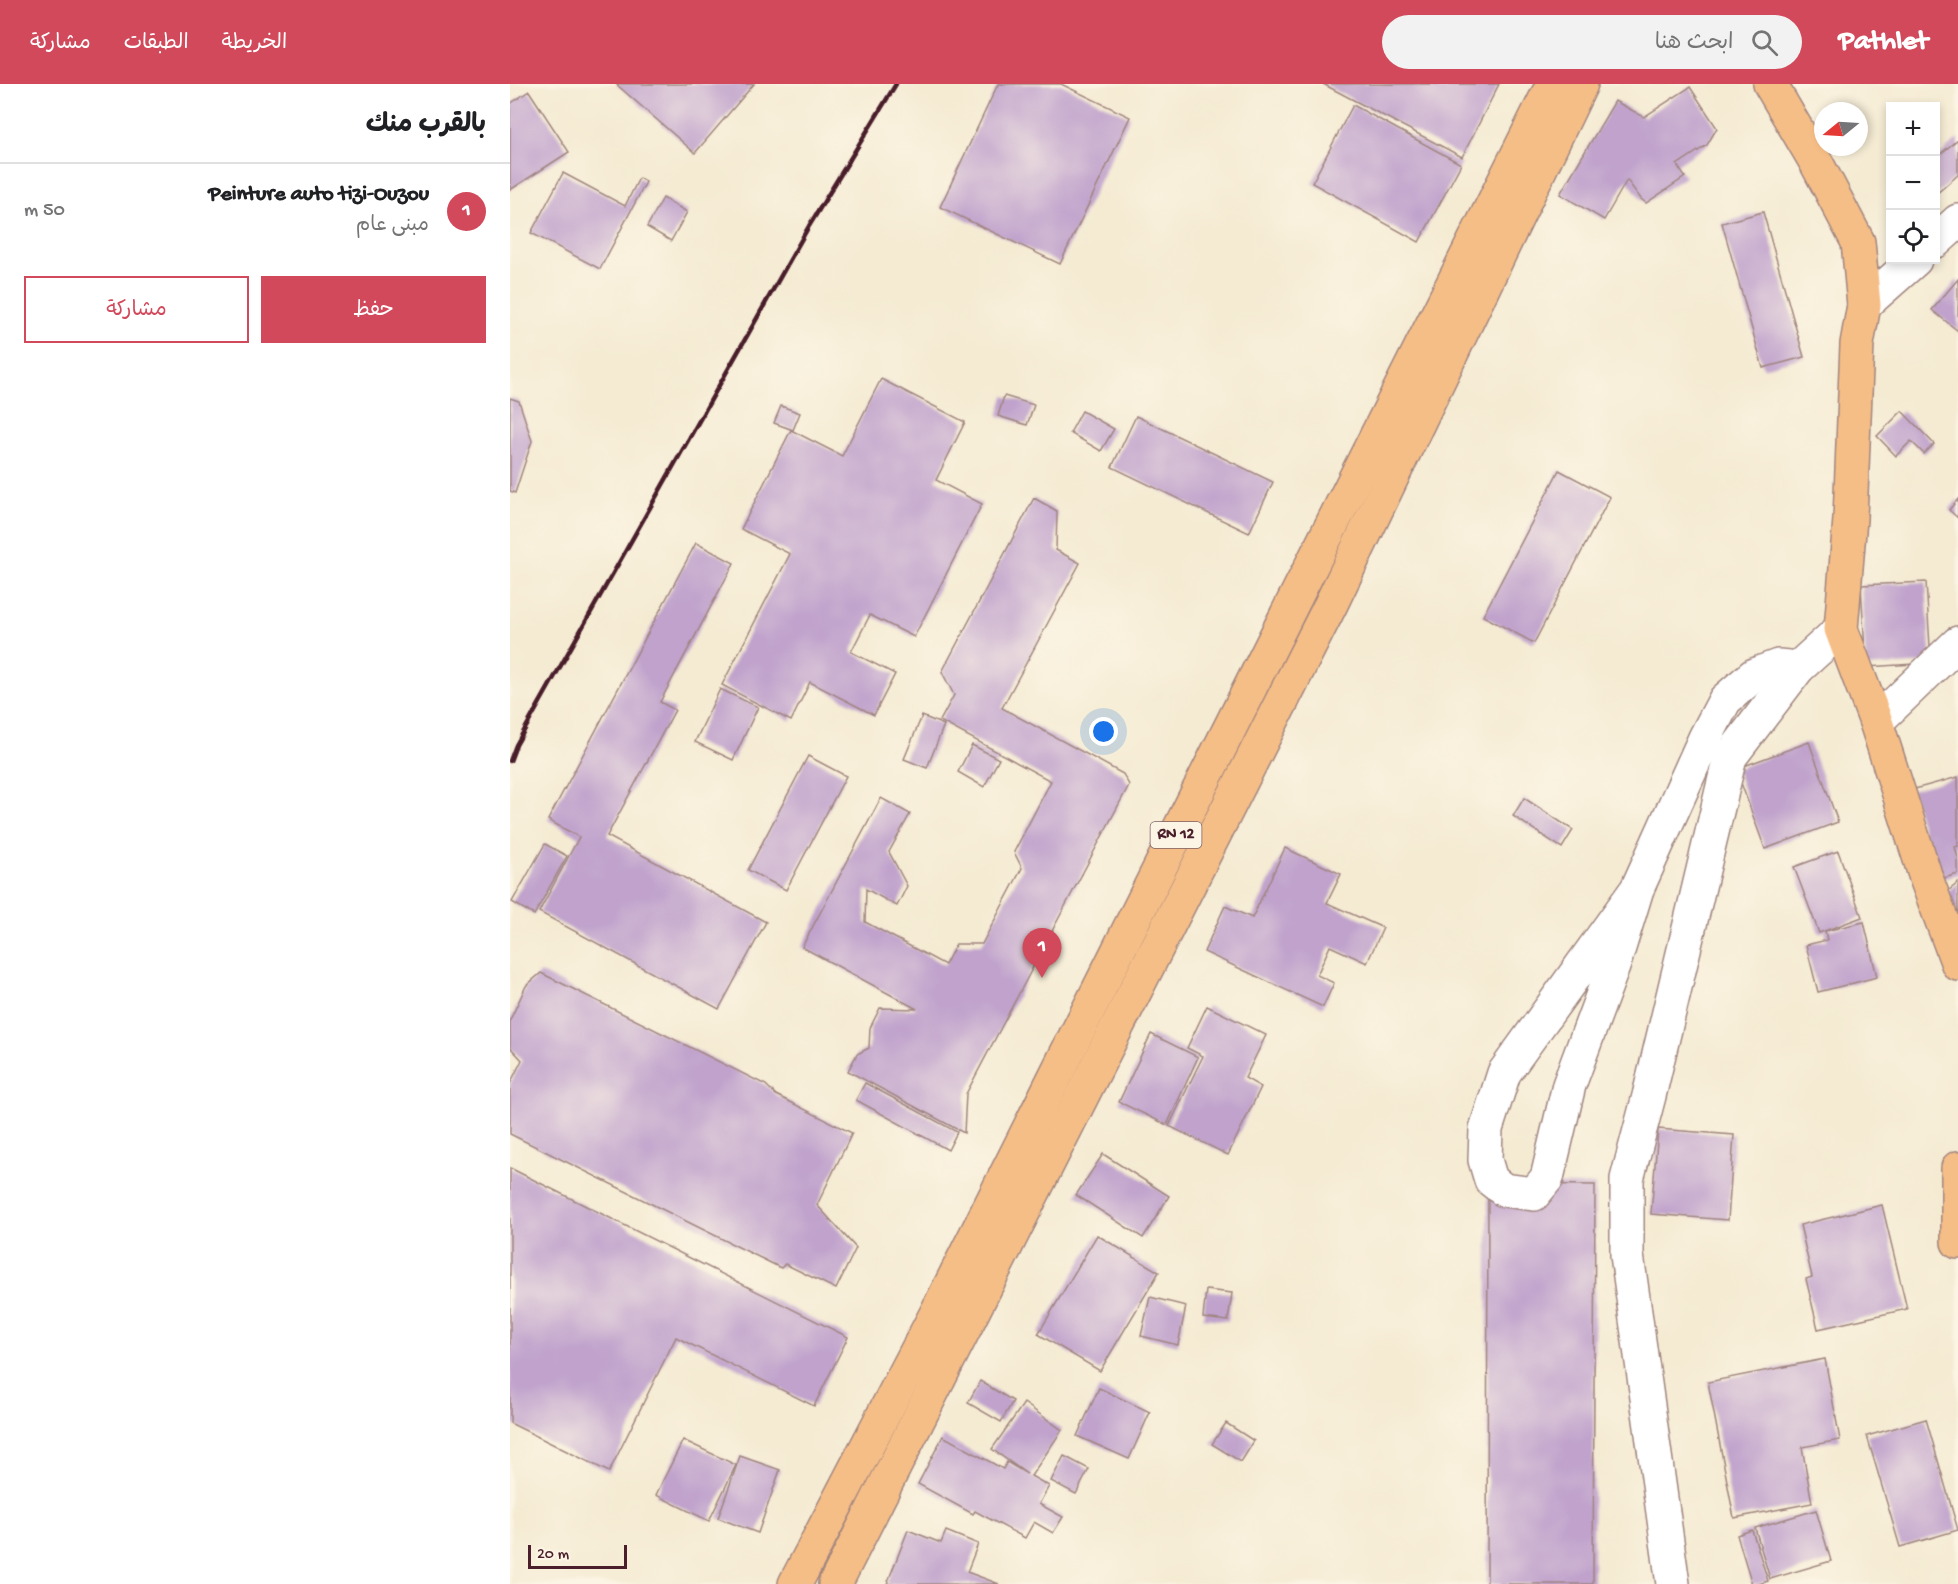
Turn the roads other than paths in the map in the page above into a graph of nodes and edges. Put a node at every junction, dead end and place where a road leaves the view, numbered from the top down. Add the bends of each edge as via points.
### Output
1 (1553, 84) edge
2 (1581, 84) edge
3 (1770, 84) edge
4 (1958, 221) edge
5 (1940, 237) edge
6 (1910, 264) edge
7 (1864, 305) junction
8 (1841, 629) junction
9 (1958, 643) edge
10 (1798, 668) junction
11 (1876, 722) junction
12 (1637, 889) junction
13 (1958, 964) edge
14 (1958, 1168) edge
15 (1958, 1242) edge
16 (795, 1584) edge
17 (835, 1584) edge
18 (1673, 1584) edge

1 - 16 main road, RN 12 via 946,1294
2 - 17 main road, RN 12 via 1330,604
3 - 7 main road via 1858,242
4 - 5 street
6 - 7 street
7 - 8 main road via 1857,344
8 - 10 street
8 - 11 main road
9 - 11 street
10 - 12 street via 1778,666 1754,675 1725,700
10 - 18 street via 1730,757 1627,1179 1627,1255
11 - 13 main road
12 - 12 street via 1504,1073 1486,1129 1485,1160 1491,1180 1504,1190 1534,1194 1546,1178 1569,1085
14 - 15 main road

